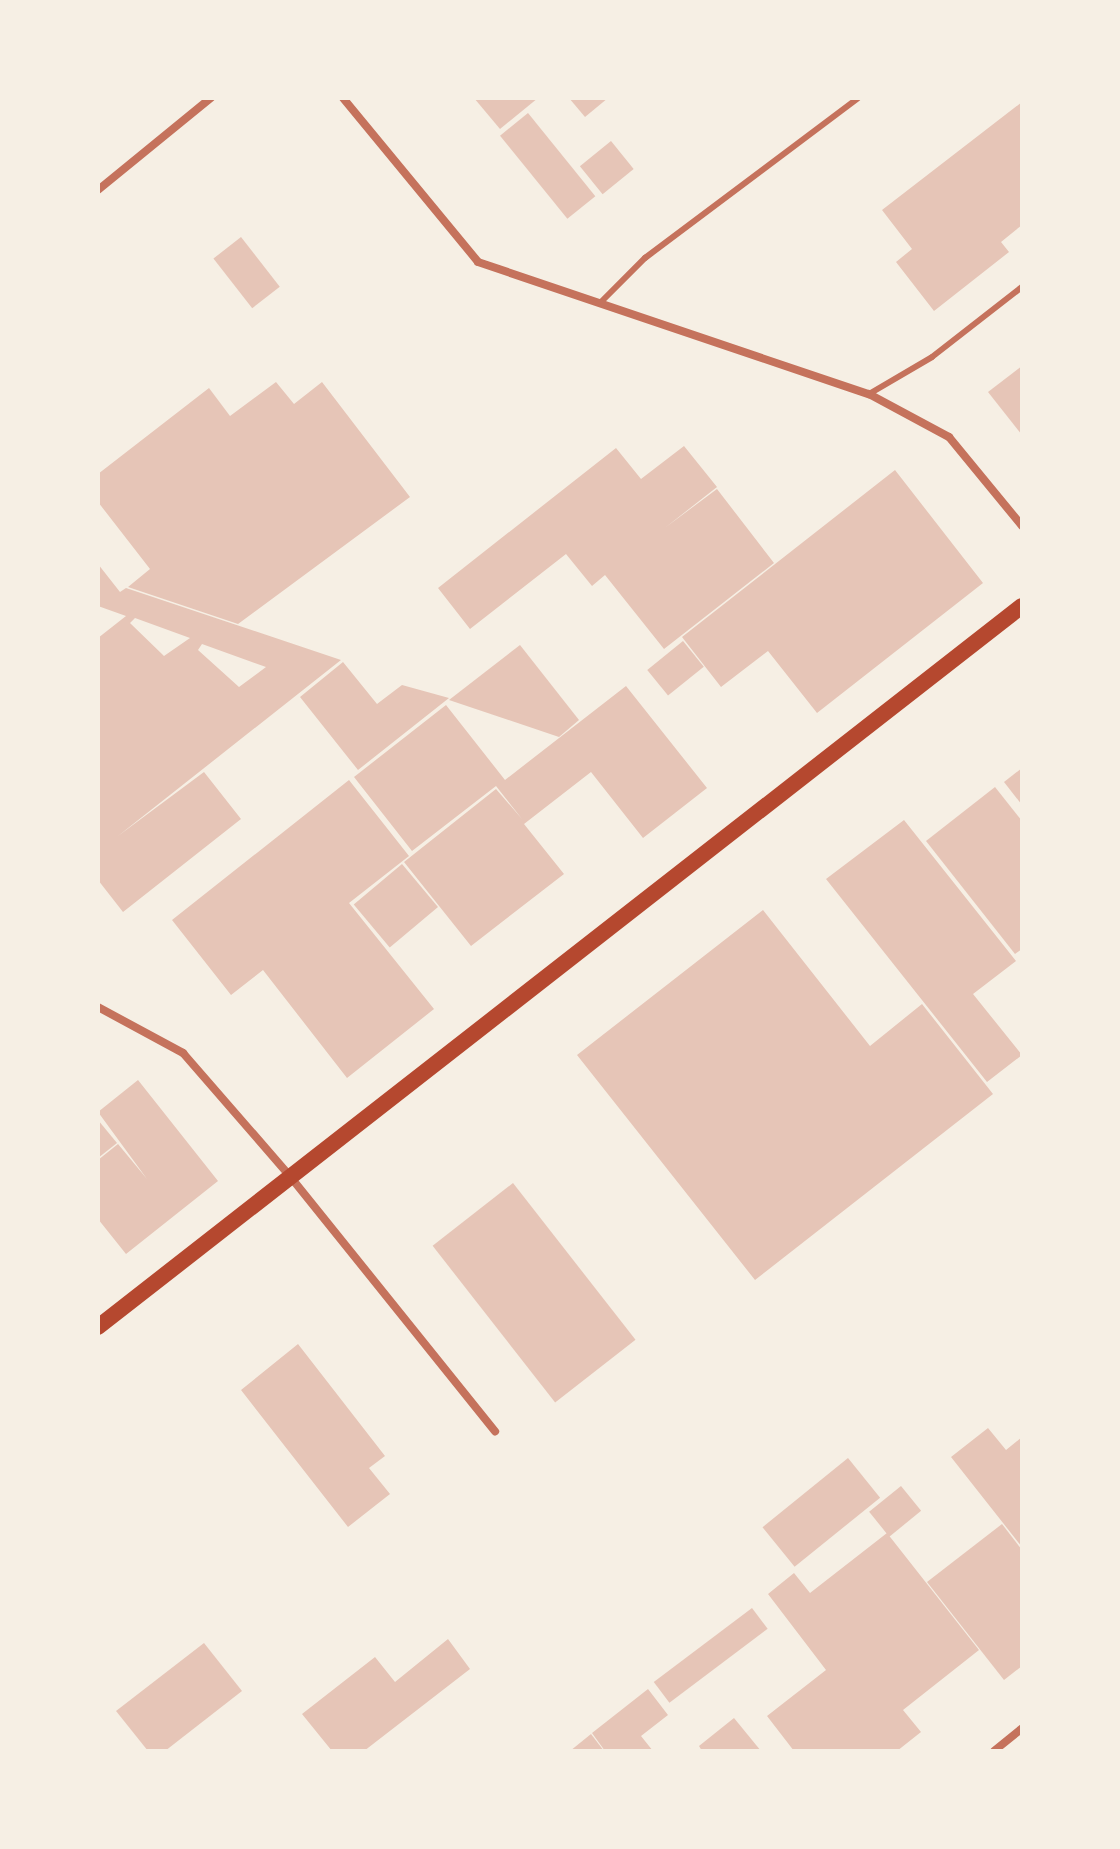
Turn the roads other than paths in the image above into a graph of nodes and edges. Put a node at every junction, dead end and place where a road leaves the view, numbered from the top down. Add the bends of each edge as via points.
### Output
1 (211, 98) edge
2 (343, 98) edge
3 (858, 98) edge
4 (98, 190) edge
5 (1022, 287) edge
6 (600, 303) junction
7 (869, 394) junction
8 (1022, 526) edge
9 (1022, 606) edge
10 (98, 1007) edge
11 (289, 1175) junction
12 (98, 1327) edge
13 (495, 1431) dead end
14 (1022, 1728) edge
15 (994, 1751) edge

1 - 4 street
2 - 6 street via 478,262
3 - 6 lane via 645,258
5 - 7 lane via 932,357
6 - 7 street
7 - 8 street via 949,437
9 - 11 main road
10 - 11 street via 183,1053
11 - 12 main road
11 - 13 street
14 - 15 street

